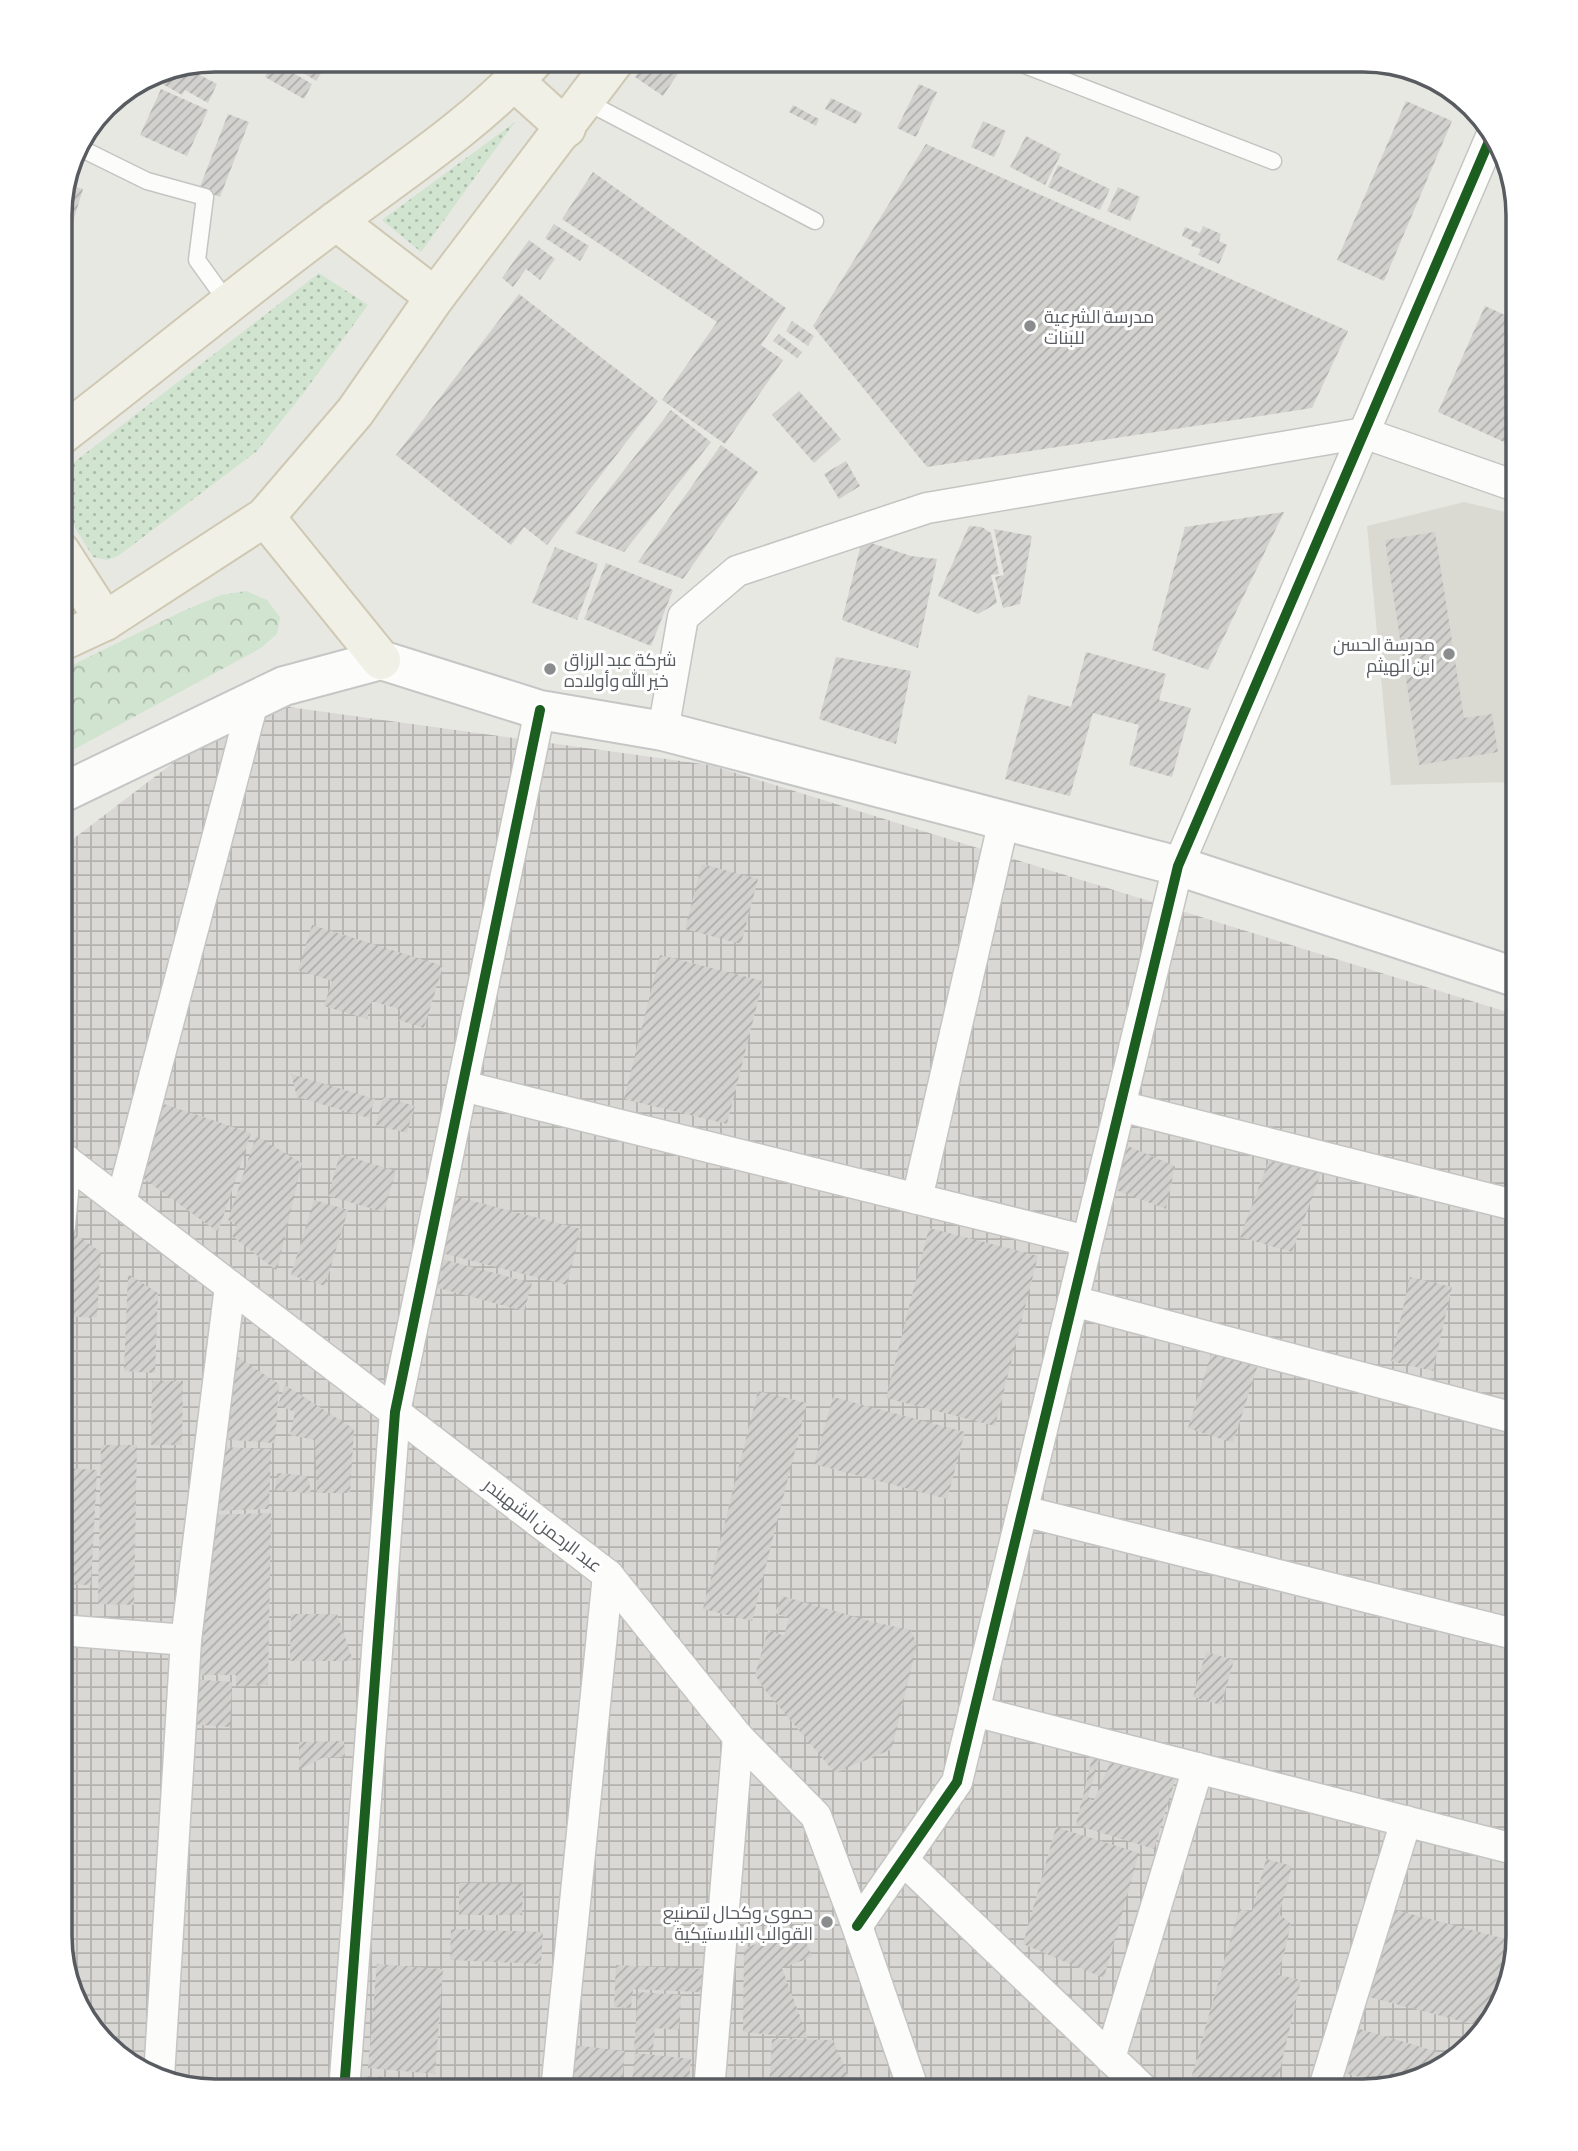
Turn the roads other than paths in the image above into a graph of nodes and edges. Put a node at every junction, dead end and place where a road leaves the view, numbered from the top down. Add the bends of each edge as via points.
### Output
1 (522, 72) edge
2 (526, 72) edge
3 (606, 72) edge
4 (1043, 72) edge
5 (575, 114) junction
6 (1488, 144) edge
7 (87, 152) edge
8 (1273, 161) dead end
9 (336, 220) junction
10 (815, 221) dead end
11 (435, 297) junction
12 (228, 303) junction
13 (72, 426) edge
14 (1364, 433) junction
15 (1506, 483) edge
16 (265, 517) junction
17 (72, 570) edge
18 (105, 621) junction
19 (72, 636) edge
20 (381, 660) junction
21 (253, 702) junction
22 (540, 710) junction
23 (663, 731) junction
24 (72, 788) edge
25 (1004, 820) junction
26 (1178, 866) junction
27 (1506, 974) edge
28 (463, 1086) junction
29 (1120, 1106) junction
30 (72, 1165) edge
31 (917, 1199) junction
32 (121, 1202) junction
33 (1506, 1203) edge
34 (1087, 1241) junction
35 (230, 1286) junction
36 (1073, 1301) junction
37 (395, 1412) junction
38 (1506, 1416) edge
39 (1023, 1511) junction
40 (608, 1575) junction
41 (72, 1631) edge
42 (1506, 1631) edge
43 (186, 1640) junction
44 (974, 1711) junction
45 (738, 1737) junction
46 (1198, 1768) junction
47 (1406, 1821) junction
48 (1506, 1847) edge
49 (903, 1860) junction
50 (857, 1926) junction
51 (1110, 2058) junction
52 (160, 2068) edge
53 (345, 2079) edge
54 (557, 2079) edge
55 (710, 2079) edge
56 (910, 2079) edge
57 (1132, 2079) edge
58 (1327, 2079) edge

1 - 9 main road via 474,118
2 - 5 main road
3 - 5 main road
4 - 8 lane
5 - 10 lane
5 - 11 main road
6 - 14 street
7 - 12 lane via 147,181 205,197 197,260
9 - 11 main road
9 - 12 main road
11 - 16 main road via 355,412
12 - 13 main road
14 - 15 street
14 - 23 street via 927,508 737,571 683,617
14 - 26 street
16 - 18 main road
16 - 20 main road
17 - 18 main road
18 - 19 main road
20 - 21 main road via 284,687
20 - 22 main road
21 - 24 main road
21 - 32 street
22 - 23 main road
22 - 28 street
23 - 25 main road
25 - 26 main road
25 - 31 street
26 - 27 main road
26 - 29 street
28 - 31 street
28 - 37 street
29 - 33 street
29 - 34 street
30 - 32 street, عبد الرحمن الشهبندر
31 - 34 street
32 - 35 street, عبد الرحمن الشهبندر
34 - 36 street
35 - 37 street, عبد الرحمن الشهبندر
35 - 43 street
36 - 38 street
36 - 39 street
37 - 40 street, عبد الرحمن الشهبندر
37 - 53 street
39 - 42 street
39 - 44 street
40 - 45 street, عبد الرحمن الشهبندر
40 - 54 street
41 - 43 street
43 - 52 street
44 - 46 street
44 - 49 street via 957,1782
45 - 50 street, عبد الرحمن الشهبندر via 816,1815
45 - 55 street
46 - 47 street
46 - 51 street
47 - 48 street
47 - 58 street
49 - 50 street
49 - 51 street
50 - 56 street, عبد الرحمن الشهبندر
51 - 57 street

